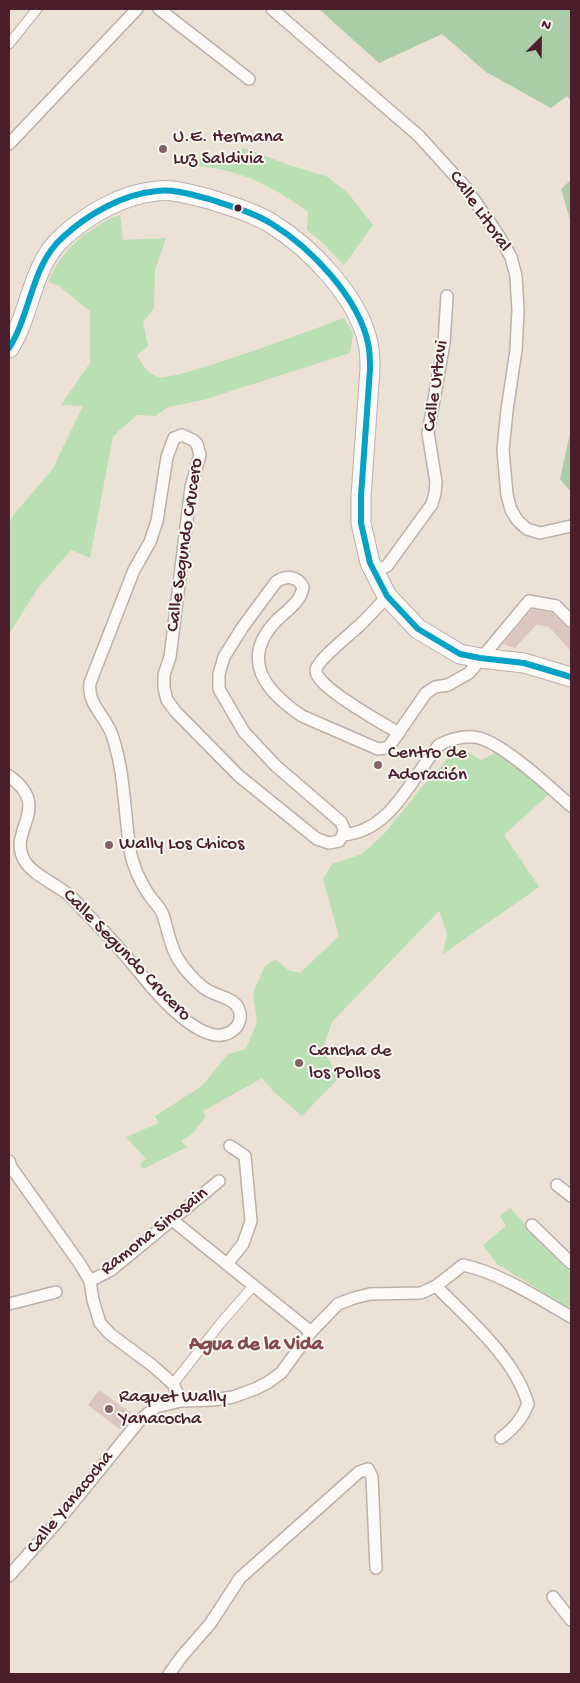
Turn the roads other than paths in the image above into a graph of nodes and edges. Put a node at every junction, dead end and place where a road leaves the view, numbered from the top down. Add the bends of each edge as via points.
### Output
1 (37, 9) edge
2 (136, 9) edge
3 (159, 9) edge
4 (272, 9) edge
5 (9, 44) edge
6 (249, 79) dead end
7 (9, 144) edge
8 (447, 296) dead end
9 (9, 348) edge
10 (571, 526) edge
11 (374, 571) junction
12 (387, 596) junction
13 (571, 621) edge
14 (480, 658) junction
15 (571, 677) edge
16 (399, 733) junction
17 (9, 776) edge
18 (571, 806) edge
19 (343, 835) junction
20 (230, 1146) dead end
21 (9, 1161) edge
22 (219, 1181) dead end
23 (557, 1185) dead end
24 (571, 1196) edge
25 (171, 1219) junction
26 (532, 1225) dead end
27 (571, 1263) edge
28 (227, 1264) junction
29 (90, 1281) junction
30 (254, 1286) junction
31 (436, 1286) junction
32 (56, 1292) dead end
33 (9, 1304) edge
34 (571, 1318) edge
35 (311, 1332) junction
36 (173, 1384) junction
37 (181, 1401) junction
38 (501, 1438) dead end
39 (376, 1568) dead end
40 (9, 1576) edge
41 (553, 1597) dead end
42 (571, 1620) edge
43 (169, 1674) edge

1 - 5 street
2 - 7 street
3 - 6 street
4 - 10 street, Calle Litoral via 419,136 466,188 499,236 511,257 516,276 518,310 503,450 507,495 511,510 526,529 540,533
8 - 11 street, Calle Urtavi via 443,351 428,433 436,493 432,504 386,566
9 - 11 highway via 52,249 75,227 112,204 146,192 170,190 238,208 271,223 299,243 326,269 364,330 370,351 370,369 361,522
11 - 12 highway
12 - 14 highway via 418,629 460,654
12 - 16 street via 323,658 315,672 330,690
13 - 14 street via 556,606 529,601
14 - 15 highway via 524,663
14 - 16 street via 469,673 426,693
16 - 19 street via 386,748 378,749 302,716 267,685 258,666 259,650 271,626 296,602 303,587 288,577 276,582 224,657 219,674 220,689 244,732 276,766 341,822
17 - 19 street, Calle Segundo Crucero via 29,798 30,808 20,844 26,863 71,897 182,1018 212,1033 226,1034 235,1029 240,1018 237,1006 204,989 186,971 177,957 163,915 135,866 115,746 109,728 90,695 90,683 134,570 157,522 172,441 182,434 197,444 200,455 191,487 170,657 164,675 167,700 239,776 317,839 329,843 339,841
18 - 19 street via 520,762 474,736 448,740 439,745 394,808 356,834
20 - 28 street via 245,1156 251,1221 243,1244
21 - 29 street
22 - 25 street, Ramona Sinosain
23 - 24 street
25 - 28 street
25 - 29 street, Ramona Sinosain via 110,1270
26 - 27 street
28 - 30 street
29 - 36 street via 100,1323
30 - 35 street
30 - 36 street
31 - 34 street, Calle Yanacocha via 463,1265 517,1287
31 - 35 street, Calle Yanacocha via 421,1293 370,1294 354,1298 338,1304
31 - 38 street via 483,1334 513,1371 524,1391 528,1404 523,1416
32 - 33 street
35 - 37 street, Calle Yanacocha via 280,1372 267,1383 233,1397
36 - 37 street
37 - 40 street, Calle Yanacocha via 156,1407 140,1420
39 - 43 street via 372,1477 368,1469 359,1472 240,1578 210,1624
41 - 42 street

